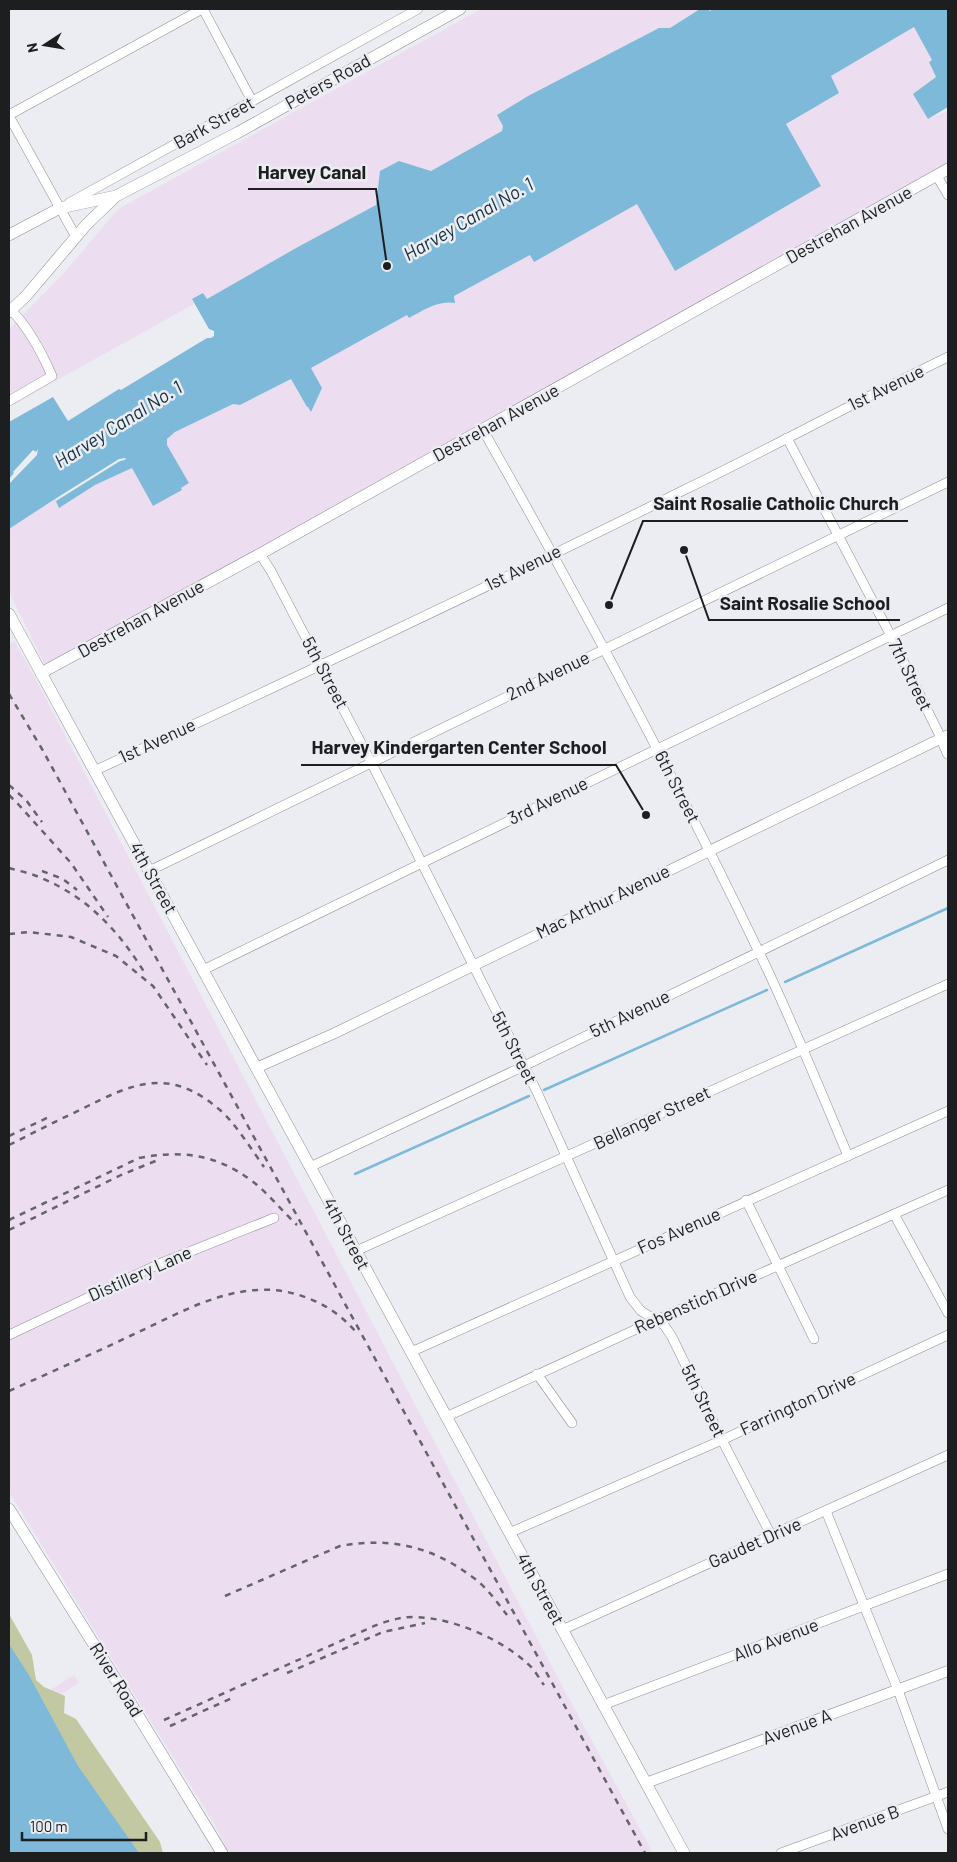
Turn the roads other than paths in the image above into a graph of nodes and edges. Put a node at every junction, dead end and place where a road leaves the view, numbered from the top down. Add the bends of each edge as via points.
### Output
1 (203, 9) edge
2 (418, 9) edge
3 (460, 9) edge
4 (252, 101) junction
5 (9, 115) edge
6 (948, 169) edge
7 (937, 176) junction
8 (948, 195) edge
9 (116, 196) junction
10 (60, 208) junction
11 (9, 235) edge
12 (76, 237) junction
13 (10, 311) edge
14 (948, 357) edge
15 (9, 401) edge
16 (484, 430) junction
17 (787, 438) junction
18 (948, 482) edge
19 (838, 534) junction
20 (553, 553) junction
21 (260, 554) junction
22 (948, 608) edge
23 (9, 614) edge
24 (13, 630) edge
25 (891, 636) junction
26 (606, 648) junction
27 (321, 665) junction
28 (41, 674) junction
29 (944, 737) edge
30 (657, 748) junction
31 (948, 754) edge
32 (371, 762) junction
33 (94, 771) junction
34 (709, 851) junction
35 (948, 860) edge
36 (422, 863) junction
37 (149, 871) junction
38 (759, 951) junction
39 (473, 965) junction
40 (203, 970) junction
41 (948, 984) edge
42 (804, 1048) junction
43 (524, 1066) junction
44 (256, 1068) junction
45 (948, 1110) edge
46 (848, 1156) junction
47 (567, 1157) junction
48 (310, 1167) junction
49 (948, 1190) edge
50 (746, 1200) junction
51 (894, 1214) junction
52 (274, 1218) dead end
53 (356, 1251) junction
54 (614, 1260) junction
55 (778, 1265) junction
56 (948, 1313) edge
57 (656, 1320) junction
58 (9, 1335) edge
59 (948, 1335) edge
60 (814, 1339) dead end
61 (411, 1352) junction
62 (537, 1374) junction
63 (446, 1418) junction
64 (572, 1423) dead end
65 (722, 1440) junction
66 (948, 1455) edge
67 (9, 1509) edge
68 (826, 1511) junction
69 (509, 1533) junction
70 (771, 1535) junction
71 (948, 1574) edge
72 (865, 1606) junction
73 (562, 1630) junction
74 (948, 1671) edge
75 (898, 1690) junction
76 (603, 1706) junction
77 (646, 1783) junction
78 (948, 1792) edge
79 (936, 1796) junction
80 (948, 1829) edge
81 (222, 1853) edge
82 (684, 1853) edge
83 (782, 1853) edge

1 - 4 street
1 - 5 street
2 - 4 street, Bark Street
3 - 9 main road, Peters Road
4 - 10 street, Bark Street
5 - 10 street
6 - 7 main road, Destrehan Avenue
7 - 8 street
7 - 16 main road, Destrehan Avenue
9 - 10 main road, Peters Road
9 - 12 main road, Peters Road
10 - 11 main road, Bark Street
10 - 12 street
12 - 13 main road, Peters Road
13 - 15 street via 20,319 52,376
14 - 17 street, 1st Avenue
16 - 20 street, 6th Street
16 - 21 main road, Destrehan Avenue
17 - 19 street, 7th Street
17 - 20 street, 1st Avenue
18 - 19 street, 2nd Avenue
19 - 25 street, 7th Street
19 - 26 street, 2nd Avenue
20 - 26 street, 6th Street
20 - 27 street, 1st Avenue
21 - 27 street, 5th Street
21 - 28 main road, Destrehan Avenue
22 - 25 street, 3rd Avenue
23 - 24 main road, 4th Street
24 - 28 main road, 4th Street
25 - 29 street, 7th Street
25 - 30 street, 3rd Avenue
26 - 30 street, 6th Street
26 - 32 street, 2nd Avenue
27 - 32 street, 5th Street
27 - 33 street, 1st Avenue
28 - 33 main road, 4th Street
29 - 31 street, 7th Street
29 - 34 street, Mac Arthur Avenue
30 - 34 street, 6th Street
30 - 36 street, 3rd Avenue
32 - 36 street, 5th Street
32 - 37 street, 2nd Avenue
33 - 37 main road, 4th Street
34 - 38 street, 6th Street
34 - 39 street, Mac Arthur Avenue
35 - 38 street, 5th Avenue
36 - 39 street, 5th Street
36 - 40 street, 3rd Avenue
37 - 40 main road, 4th Street
38 - 42 street, 6th Street
38 - 43 street, 5th Avenue
39 - 43 street, 5th Street
39 - 44 street, Mac Arthur Avenue
40 - 44 main road, 4th Street
41 - 42 street, Bellanger Street
42 - 46 street, 6th Street
42 - 47 street, Bellanger Street
43 - 47 street, 5th Street
43 - 48 street, 5th Avenue
44 - 48 main road, 4th Street
45 - 46 street, Fos Avenue
46 - 50 street, Fos Avenue
47 - 53 street, Bellanger Street
47 - 54 street, 5th Street
48 - 53 main road, 4th Street
49 - 51 street, Rebenstich Drive
50 - 54 street, Fos Avenue
50 - 55 street
51 - 55 street, Rebenstich Drive
51 - 56 street
52 - 58 street, Distillery Lane via 159,1264
53 - 61 main road, 4th Street
54 - 57 street, 5th Street via 630,1297 641,1311
54 - 61 street, Fos Avenue
55 - 57 street, Rebenstich Drive
55 - 60 street
57 - 62 street, Rebenstich Drive
57 - 65 street, 5th Street via 672,1337
59 - 65 street, Farrington Drive
61 - 63 main road, 4th Street
62 - 63 street, Rebenstich Drive
62 - 64 street
63 - 69 main road, 4th Street
65 - 69 street, Farrington Drive
65 - 70 street, 5th Street
66 - 68 street, Gaudet Drive
67 - 81 main road, River Road
68 - 70 street, Gaudet Drive
68 - 72 street
69 - 73 main road, 4th Street
70 - 73 street, Gaudet Drive
71 - 72 street, Allo Avenue
72 - 75 street
72 - 76 street, Allo Avenue
73 - 76 main road, 4th Street
74 - 75 street, Avenue A
75 - 77 street, Avenue A
75 - 79 street
76 - 77 main road, 4th Street
77 - 82 main road, 4th Street
78 - 79 street, Avenue B
79 - 80 street
79 - 83 street, Avenue B

